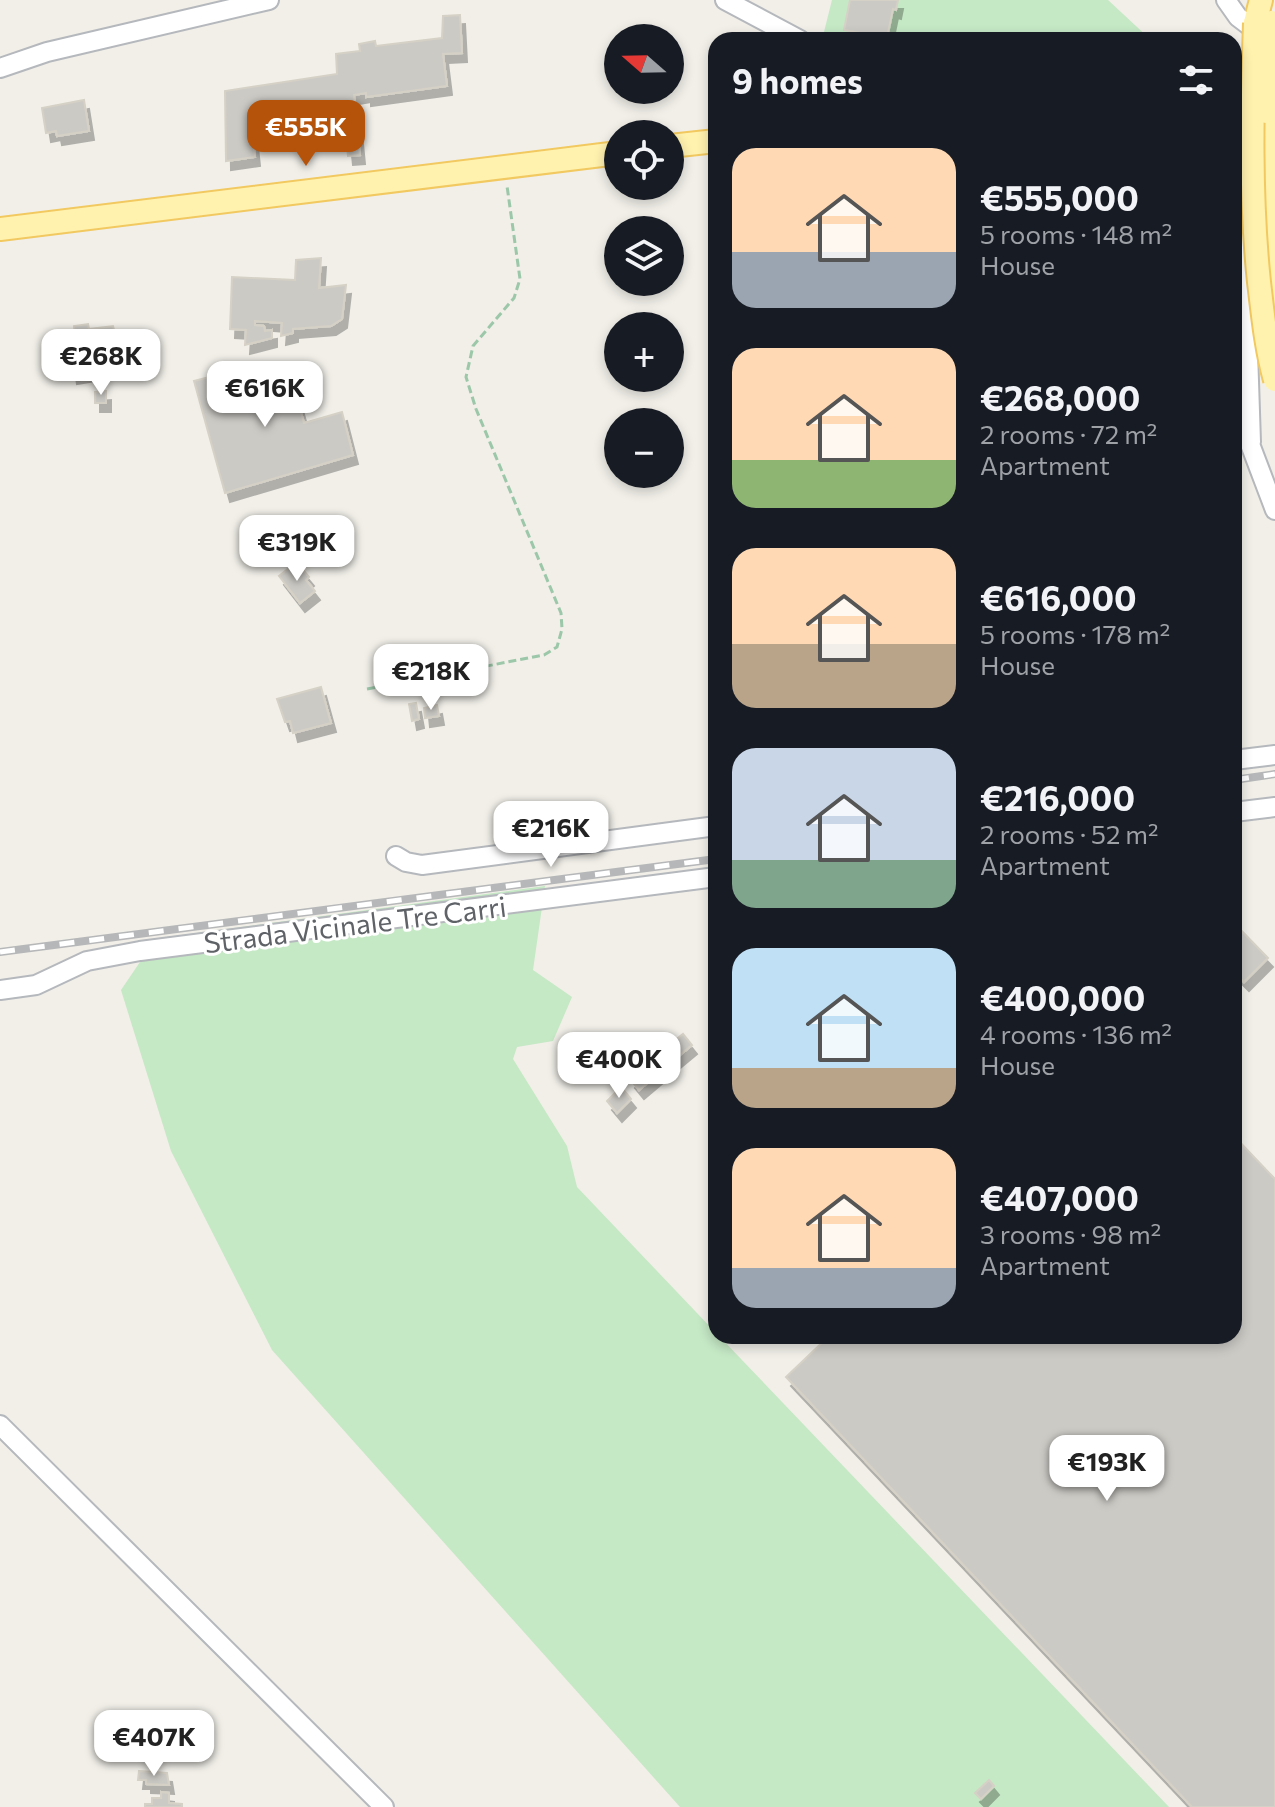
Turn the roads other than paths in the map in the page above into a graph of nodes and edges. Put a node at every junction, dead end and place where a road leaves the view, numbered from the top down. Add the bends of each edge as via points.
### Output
1 (269, 0) edge
2 (725, 0) edge
3 (1226, 0) edge
4 (1271, 0) edge
5 (1257, 8) edge
6 (785, 32) edge
7 (1275, 45) edge
8 (0, 68) edge
9 (1242, 76) edge
10 (1271, 78) edge
11 (1242, 110) edge
12 (708, 142) edge
13 (684, 144) edge
14 (604, 155) edge
15 (1242, 184) edge
16 (0, 229) edge
17 (1275, 297) edge
18 (1275, 380) edge
19 (1242, 421) edge
20 (1251, 442) junction
21 (1275, 510) edge
22 (1275, 755) edge
23 (1242, 759) edge
24 (1275, 807) edge
25 (1242, 811) edge
26 (708, 827) edge
27 (396, 856) dead end
28 (708, 878) edge
29 (0, 990) edge
30 (0, 1425) edge
31 (384, 1807) edge

1 - 8 street
2 - 6 street
3 - 7 street via 1238,17
4 - 17 main road, bridge via 1266,186
5 - 18 main road, bridge via 1253,209
9 - 10 main road
10 - 11 street
12 - 13 main road
14 - 16 main road
15 - 20 street
19 - 20 street
20 - 21 street
22 - 23 street
24 - 25 street
26 - 27 street via 422,865
28 - 29 street, Strada Vicinale Tre Carri via 140,951 87,961 36,985
30 - 31 street

